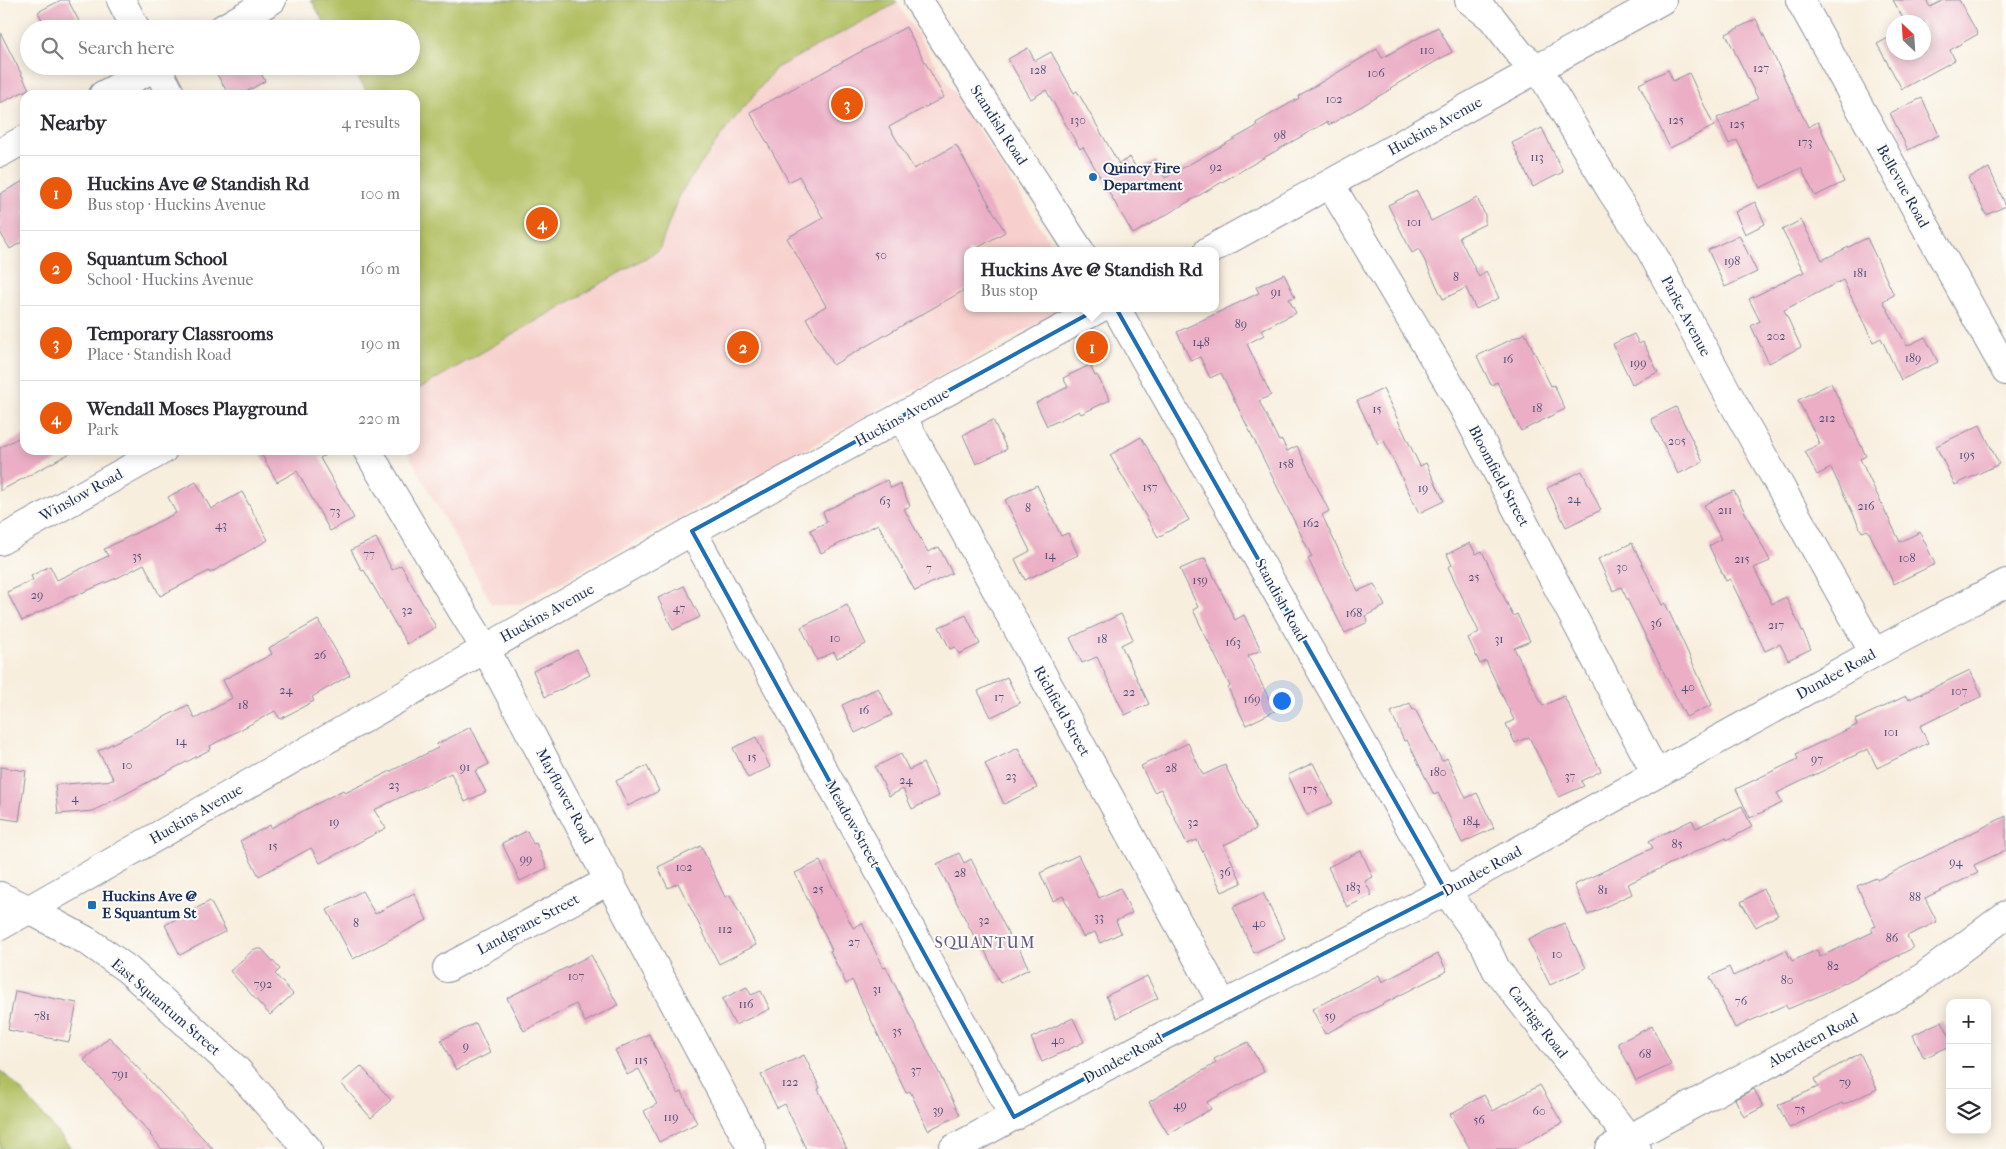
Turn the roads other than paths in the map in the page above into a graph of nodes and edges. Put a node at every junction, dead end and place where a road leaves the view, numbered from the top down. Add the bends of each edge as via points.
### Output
1 (121, 0) edge
2 (272, 0) edge
3 (918, 0) edge
4 (1470, 0) edge
5 (1662, 0) edge
6 (1800, 0) edge
7 (131, 20) edge
8 (238, 20) edge
9 (1538, 68) junction
10 (140, 75) edge
11 (161, 75) edge
12 (112, 90) edge
13 (168, 90) edge
14 (20, 142) edge
15 (0, 153) edge
16 (1330, 184) junction
17 (1077, 247) edge
18 (1215, 247) edge
19 (1093, 312) edge
20 (1118, 312) edge
21 (2006, 371) edge
22 (902, 417) junction
23 (153, 455) edge
24 (370, 455) edge
25 (692, 531) junction
26 (0, 541) edge
27 (2006, 582) edge
28 (485, 648) junction
29 (1874, 653) junction
30 (1656, 774) junction
31 (610, 880) junction
32 (1446, 891) junction
33 (0, 896) edge
34 (28, 909) junction
35 (2006, 914) edge
36 (0, 926) edge
37 (447, 968) dead end
38 (1223, 1005) junction
39 (1014, 1117) junction
40 (1625, 1145) edge
41 (308, 1149) edge
42 (752, 1149) edge
43 (953, 1149) edge

1 - 7 street
2 - 8 street
3 - 17 street, Standish Road
4 - 9 street, Parke Avenue via 1492,18 1520,54
5 - 9 street, Huckins Avenue
6 - 21 street, Bellevue Road
9 - 16 street, Huckins Avenue
9 - 29 street, Parke Avenue via 1650,249
10 - 12 street
11 - 13 street
14 - 15 street
16 - 18 street, Huckins Avenue
16 - 30 street, Bloomfield Street via 1463,407
19 - 22 street, Huckins Avenue
20 - 32 street, Standish Road
22 - 25 street, Huckins Avenue
22 - 38 street, Richfield Street
23 - 26 street, Winslow Road
24 - 28 street, Mayflower Road
25 - 28 street, Huckins Avenue
25 - 39 street, Meadow Street
27 - 29 street, Dundee Road
28 - 31 street, Mayflower Road
28 - 34 street, Huckins Avenue
29 - 30 street, Dundee Road
30 - 32 street, Dundee Road
31 - 37 street, Landgrane Street
31 - 42 street, Mayflower Road
32 - 38 street, Dundee Road
32 - 40 street, Carrigg Road via 1485,945 1496,969
33 - 34 street, East Squantum Street
34 - 36 street, Huckins Avenue
34 - 41 street, East Squantum Street via 89,942 147,987 236,1069
35 - 40 street, Aberdeen Road via 1906,990
38 - 39 street, Dundee Road
39 - 43 street, Dundee Road

